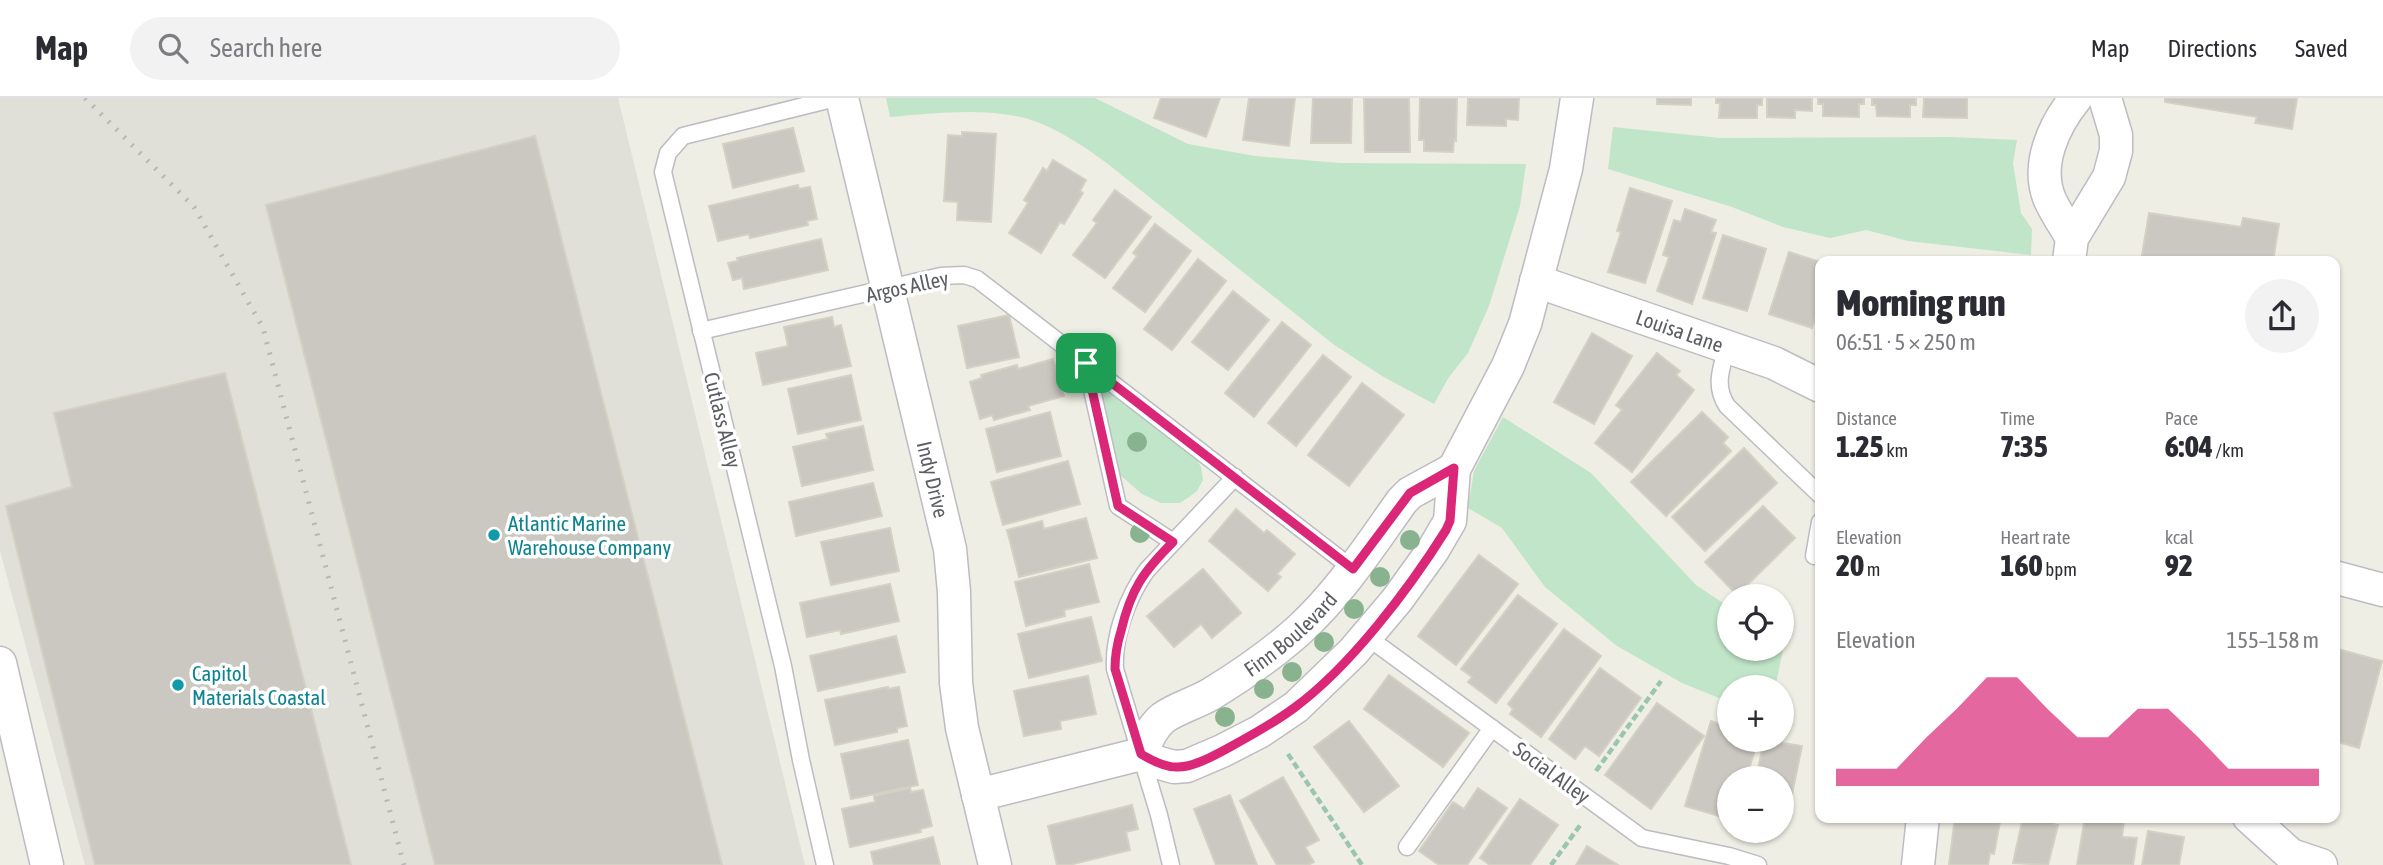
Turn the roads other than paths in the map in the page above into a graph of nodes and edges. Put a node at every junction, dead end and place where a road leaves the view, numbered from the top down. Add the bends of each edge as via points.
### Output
1 (836, 98) edge
2 (842, 98) edge
3 (1577, 98) edge
4 (2076, 98) edge
5 (2105, 98) edge
6 (2071, 250) edge
7 (1536, 281) junction
8 (887, 289) junction
9 (701, 331) junction
10 (1727, 347) junction
11 (1086, 363) junction
12 (1815, 384) edge
13 (1454, 468) junction
14 (1235, 477) junction
15 (1815, 490) edge
16 (1173, 542) junction
17 (1815, 550) edge
18 (1814, 556) dead end
19 (1353, 569) junction
20 (2340, 579) edge
21 (2383, 590) edge
22 (1366, 636) junction
23 (0, 663) edge
24 (1492, 728) junction
25 (1141, 754) junction
26 (978, 795) junction
27 (1922, 823) edge
28 (2256, 823) edge
29 (1407, 847) dead end
30 (2300, 862) edge
31 (47, 865) edge
32 (825, 865) edge
33 (995, 865) edge
34 (1171, 865) edge
35 (1756, 865) edge
36 (1918, 865) edge

1 - 9 lane, Cutlass Alley via 683,136 668,153 663,172
2 - 8 street, Indy Drive
3 - 7 street via 1566,170
4 - 6 street via 2052,135 2045,172 2050,201
5 - 6 street via 2116,135 2114,161
7 - 10 street, Louisa Lane
7 - 13 street via 1508,366
8 - 9 lane, Argos Alley
8 - 11 lane, Argos Alley via 952,275 977,279
8 - 26 street, Indy Drive via 950,548 956,683
9 - 32 lane, Cutlass Alley via 783,666
10 - 12 street, Louisa Lane
10 - 15 lane via 1718,383 1721,398
11 - 14 lane, Argos Alley
11 - 16 lane via 1118,506
13 - 19 street, Finn Boulevard via 1410,493
13 - 22 street via 1450,521 1418,571
14 - 16 lane
14 - 19 lane, Argos Alley
16 - 25 lane via 1135,586 1115,656
17 - 18 lane
19 - 25 street, Finn Boulevard via 1321,608 1273,652 1209,695 1164,718
20 - 21 street
22 - 24 lane, Social Alley
22 - 25 street via 1296,707 1259,732 1187,766 1174,767
23 - 31 street
24 - 29 lane
24 - 35 lane, Social Alley via 1642,838
25 - 26 street
25 - 34 lane
26 - 33 street, Indy Drive
27 - 36 street
28 - 30 street

